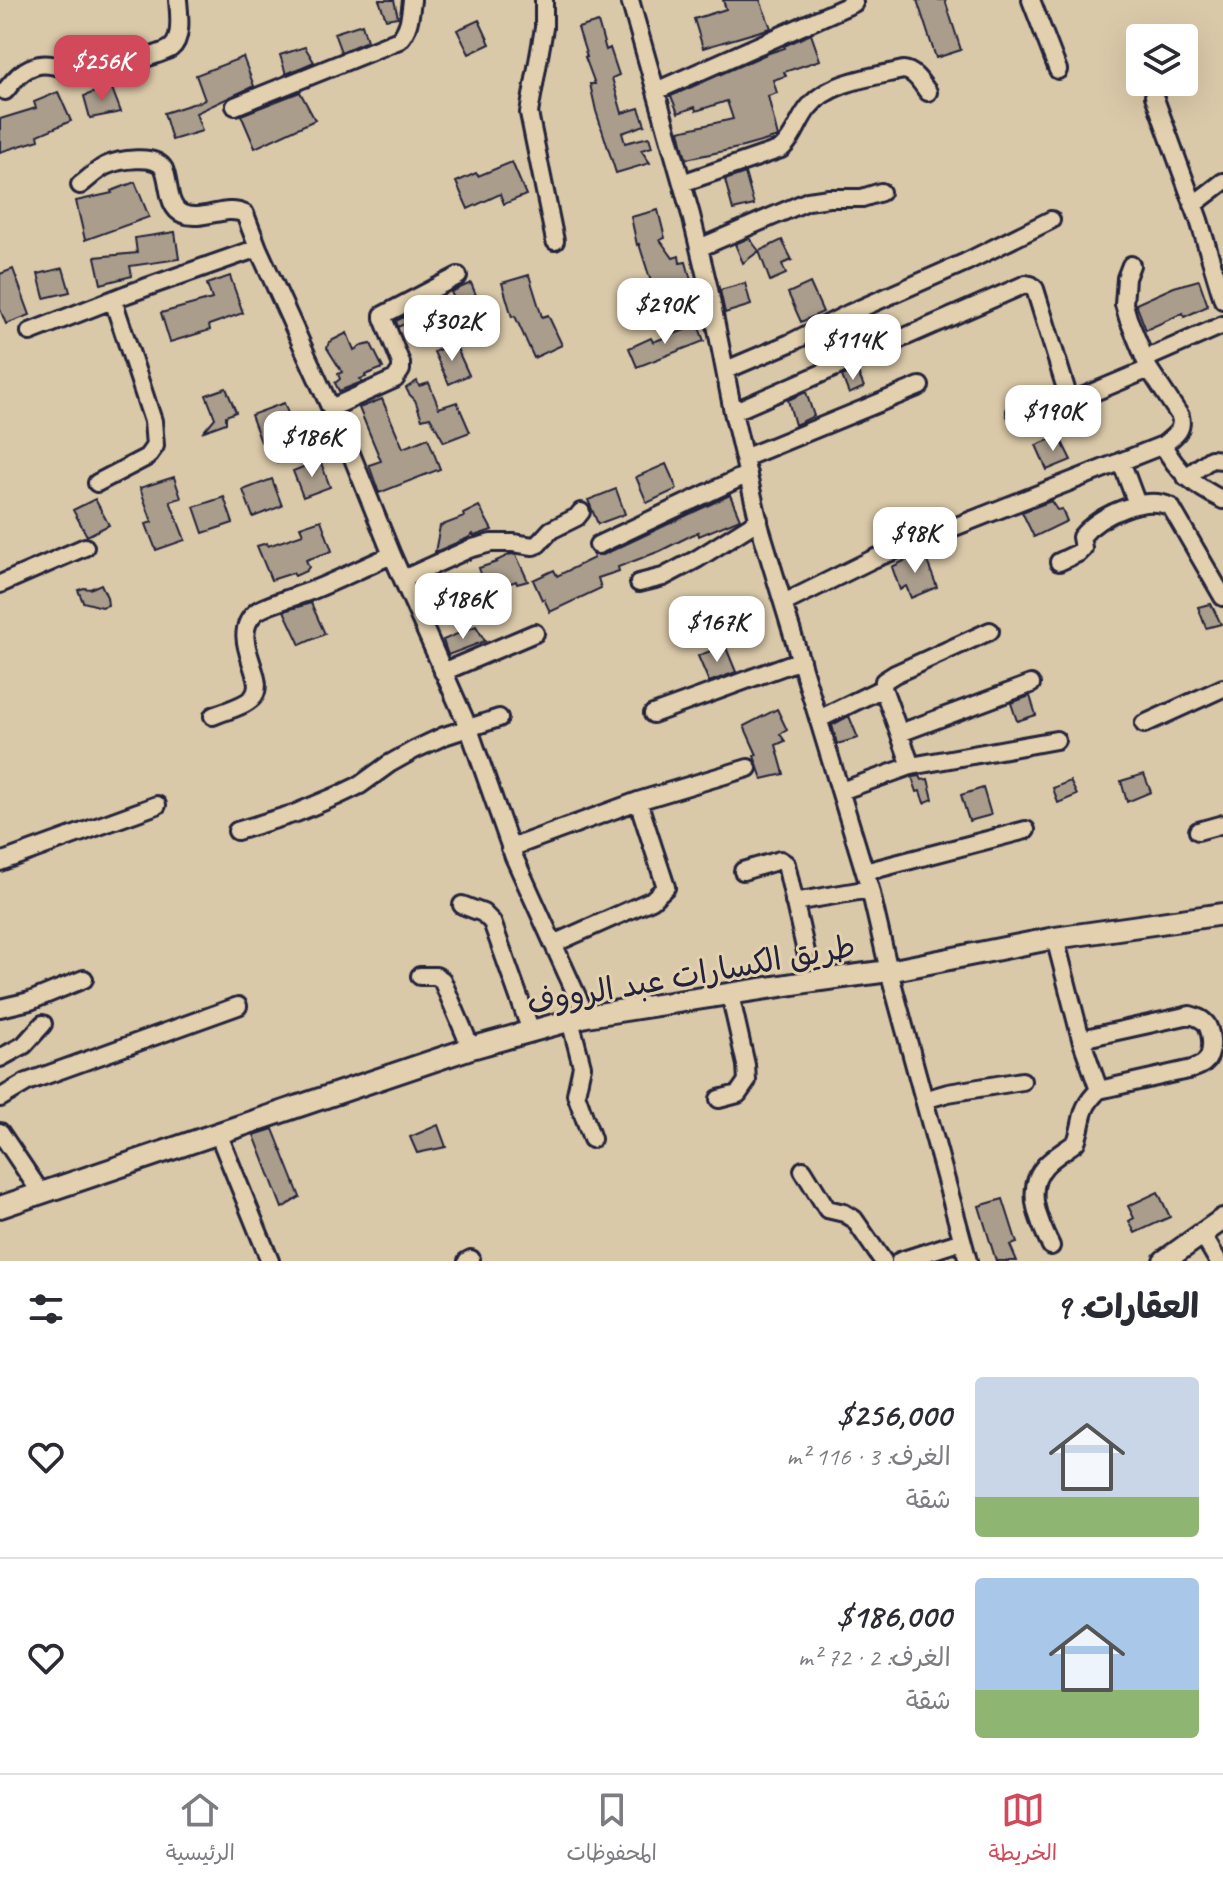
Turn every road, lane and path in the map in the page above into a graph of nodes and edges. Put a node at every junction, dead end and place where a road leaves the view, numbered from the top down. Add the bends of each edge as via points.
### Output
1 (178, 0) edge
2 (412, 0) edge
3 (544, 0) edge
4 (630, 0) edge
5 (1031, 0) edge
6 (854, 3) dead end
7 (1058, 70) dead end
8 (5, 91) dead end
9 (656, 91) junction
10 (928, 92) dead end
11 (1154, 96) dead end
12 (235, 106) dead end
13 (1223, 182) edge
14 (682, 183) junction
15 (80, 185) dead end
16 (881, 192) dead end
17 (1193, 205) junction
18 (1051, 220) dead end
19 (555, 241) dead end
20 (258, 248) junction
21 (699, 248) junction
22 (1131, 265) dead end
23 (458, 276) dead end
24 (113, 300) junction
25 (1223, 300) edge
26 (1223, 325) edge
27 (30, 332) dead end
28 (1147, 364) junction
29 (726, 370) junction
30 (920, 386) dead end
31 (1066, 393) junction
32 (331, 408) junction
33 (733, 412) junction
34 (1016, 412) dead end
35 (1163, 445) junction
36 (1223, 460) edge
37 (1121, 461) junction
38 (746, 466) junction
39 (1186, 477) junction
40 (97, 483) dead end
41 (1223, 500) edge
42 (1137, 504) junction
43 (581, 512) dead end
44 (759, 520) junction
45 (598, 545) dead end
46 (85, 547) dead end
47 (392, 555) junction
48 (1059, 562) dead end
49 (403, 579) junction
50 (639, 583) dead end
51 (0, 584) edge
52 (1223, 597) edge
53 (784, 603) junction
54 (990, 631) dead end
55 (535, 633) dead end
56 (801, 660) junction
57 (443, 672) junction
58 (1031, 684) dead end
59 (883, 688) junction
60 (1223, 688) edge
61 (653, 714) dead end
62 (213, 716) dead end
63 (499, 718) dead end
64 (819, 719) junction
65 (1144, 724) dead end
66 (469, 729) junction
67 (900, 733) junction
68 (1056, 740) dead end
69 (911, 766) junction
70 (748, 768) dead end
71 (841, 791) junction
72 (638, 801) junction
73 (157, 805) dead end
74 (1223, 824) edge
75 (1026, 830) dead end
76 (237, 831) dead end
77 (1198, 831) dead end
78 (510, 848) junction
79 (0, 862) edge
80 (743, 871) dead end
81 (865, 872) junction
82 (870, 889) junction
83 (794, 902) junction
84 (462, 905) dead end
85 (1223, 914) edge
86 (1055, 938) junction
87 (553, 944) junction
88 (806, 952) dead end
89 (889, 971) junction
90 (420, 976) dead end
91 (84, 979) dead end
92 (730, 994) junction
93 (238, 1006) dead end
94 (0, 1008) edge
95 (578, 1018) junction
96 (43, 1024) dead end
97 (531, 1031) junction
98 (1081, 1039) junction
99 (471, 1048) junction
100 (0, 1058) edge
101 (1022, 1081) dead end
102 (1099, 1090) junction
103 (0, 1098) edge
104 (719, 1099) dead end
105 (924, 1100) junction
106 (0, 1132) edge
107 (218, 1133) junction
108 (592, 1139) dead end
109 (803, 1170) dead end
110 (41, 1193) junction
111 (0, 1207) edge
112 (1223, 1219) edge
113 (1202, 1234) junction
114 (962, 1241) junction
115 (1051, 1246) dead end
116 (270, 1261) edge
117 (883, 1261) edge
118 (900, 1261) edge
119 (968, 1261) edge
120 (1164, 1261) edge
121 (1218, 1261) edge

1 - 8 street via 177,40 171,48 91,74 50,64 35,66
2 - 12 street via 399,40
3 - 19 street via 529,113
4 - 9 street
5 - 7 street
6 - 9 street
9 - 14 street
10 - 14 street via 908,70 843,85 817,98 781,149
11 - 17 street
13 - 17 street
14 - 21 street
15 - 20 street via 124,161 159,162 178,212 188,216 239,211
16 - 21 street via 808,201
17 - 25 street
18 - 29 street
20 - 24 street
20 - 32 street
21 - 29 street
22 - 28 street via 1124,304
23 - 32 street via 386,312 383,318 401,370 395,379
24 - 27 street
24 - 40 street via 153,421 155,446 147,457
26 - 28 street
28 - 31 street via 1070,402
28 - 35 street via 1182,423
29 - 33 street
30 - 38 street
31 - 33 street via 1035,289 1026,284
31 - 34 street
32 - 47 street
33 - 38 street
35 - 37 street
35 - 39 street
36 - 39 street via 1211,459
37 - 42 street
37 - 53 street via 873,559
38 - 44 street
38 - 45 street
39 - 41 street
42 - 48 street via 1095,522 1081,537 1083,548
42 - 52 street via 1171,507
43 - 49 street via 533,546 491,543
44 - 50 street via 663,577
44 - 53 street
46 - 51 street
47 - 49 street
47 - 62 street via 257,611 244,643 257,691 251,700
49 - 57 street
53 - 56 street
54 - 59 street via 895,674
55 - 57 street
56 - 61 street
56 - 64 street
57 - 66 street
58 - 67 street
59 - 64 street
59 - 67 street
60 - 65 street
63 - 66 street
64 - 71 street
66 - 76 street via 414,750 360,785
66 - 78 street
67 - 69 street
68 - 69 street
69 - 71 street
70 - 72 street
71 - 81 street
72 - 78 street
72 - 87 street via 666,887 652,900
73 - 79 street
74 - 77 street
75 - 81 street
78 - 87 street
80 - 83 street via 780,860 786,864
81 - 82 street
82 - 83 street
82 - 89 street
83 - 88 street
84 - 97 street via 492,922
85 - 86 main road, طريق الكسارات عبد الرووف
86 - 89 main road, طريق الكسارات عبد الرووف
86 - 98 street
87 - 95 street
89 - 92 main road, طريق الكسارات عبد الرووف
89 - 105 street
90 - 99 street via 442,980
91 - 94 street
92 - 95 main road, طريق الكسارات عبد الرووف
92 - 104 street via 747,1081 738,1094
93 - 103 street via 38,1078
95 - 97 main road, طريق الكسارات عبد الرووف
95 - 108 street via 582,1066 576,1094
96 - 100 street via 24,1045
97 - 99 main road, طريق الكسارات عبد الرووف
98 - 102 street
98 - 102 street via 1190,1015 1206,1024 1211,1041 1205,1063
99 - 107 main road, طريق الكسارات عبد الرووف
101 - 105 street
102 - 115 street via 1081,1116 1076,1142 1041,1170 1033,1192
105 - 114 street
106 - 110 street
107 - 110 main road, طريق الكسارات عبد الرووف
107 - 116 street
109 - 117 street via 827,1209 854,1219
110 - 111 main road, طريق الكسارات عبد الرووف
112 - 113 main road
113 - 120 main road
113 - 121 street
114 - 118 street
114 - 119 street

